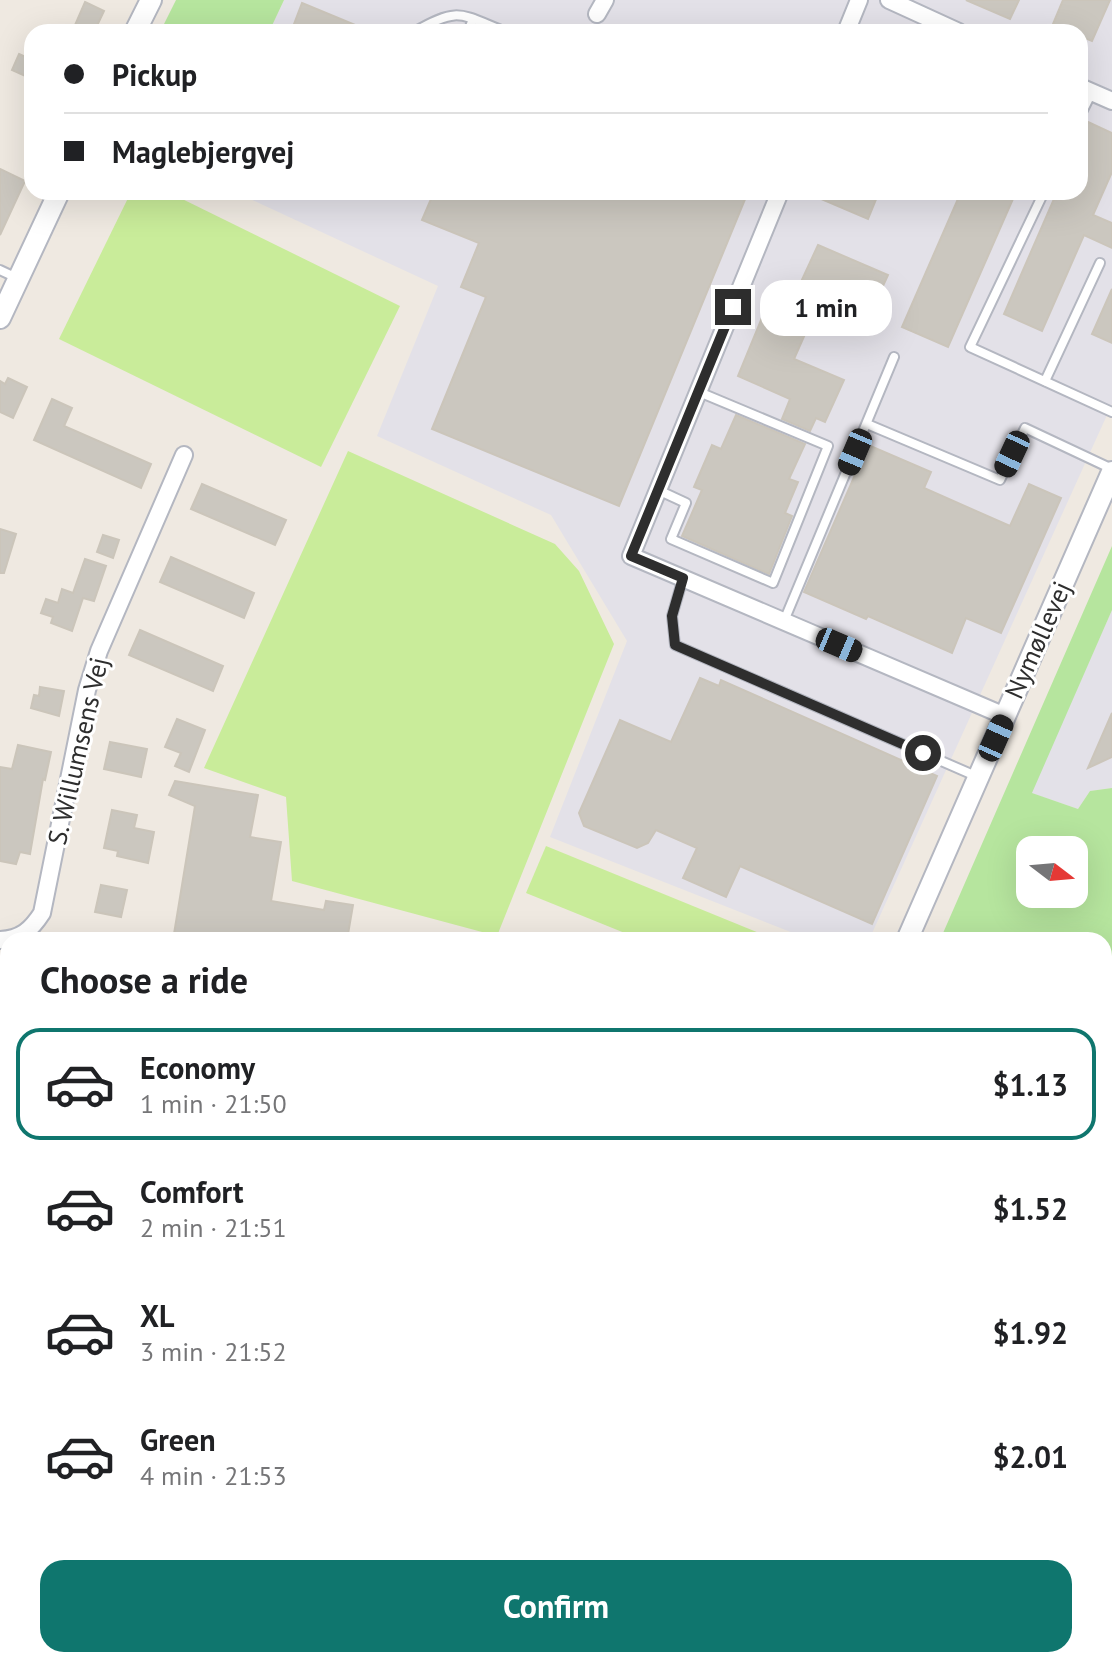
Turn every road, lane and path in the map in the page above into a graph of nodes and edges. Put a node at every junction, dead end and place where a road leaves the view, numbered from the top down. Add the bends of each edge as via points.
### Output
1 (151, 0) edge
2 (859, 0) edge
3 (889, 0) edge
4 (473, 19) junction
5 (139, 24) edge
6 (428, 24) edge
7 (471, 24) edge
8 (486, 24) edge
9 (849, 24) edge
10 (942, 24) edge
11 (1088, 90) edge
12 (1112, 101) edge
13 (54, 200) edge
14 (777, 200) edge
15 (1040, 200) edge
16 (1100, 263) dead end
17 (9, 274) edge
18 (0, 318) edge
19 (894, 357) dead end
20 (1045, 381) junction
21 (698, 392) junction
22 (1112, 412) edge
23 (867, 424) junction
24 (184, 455) dead end
25 (1112, 470) edge
26 (658, 490) junction
27 (683, 578) junction
28 (783, 621) junction
29 (1005, 716) junction
30 (978, 777) junction
31 (28, 932) edge
32 (910, 932) edge

1 - 5 street
2 - 9 street
3 - 10 street
4 - 6 lane via 452,14
4 - 7 lane
4 - 8 lane
11 - 12 street
13 - 17 street
14 - 21 street
15 - 20 lane via 970,347
16 - 20 lane
17 - 18 street
19 - 23 lane
20 - 22 lane
21 - 26 street
21 - 26 lane via 828,446 773,583 671,539 686,503
23 - 25 lane via 1000,480 1025,428
23 - 28 lane
24 - 31 street, S. Willumsens Vej via 99,651 42,913
25 - 29 street, Nymøllevej
26 - 27 street via 631,556
27 - 28 street
27 - 30 lane via 672,616 675,645
28 - 29 street
29 - 30 street, Nymøllevej
30 - 32 street, Nymøllevej

